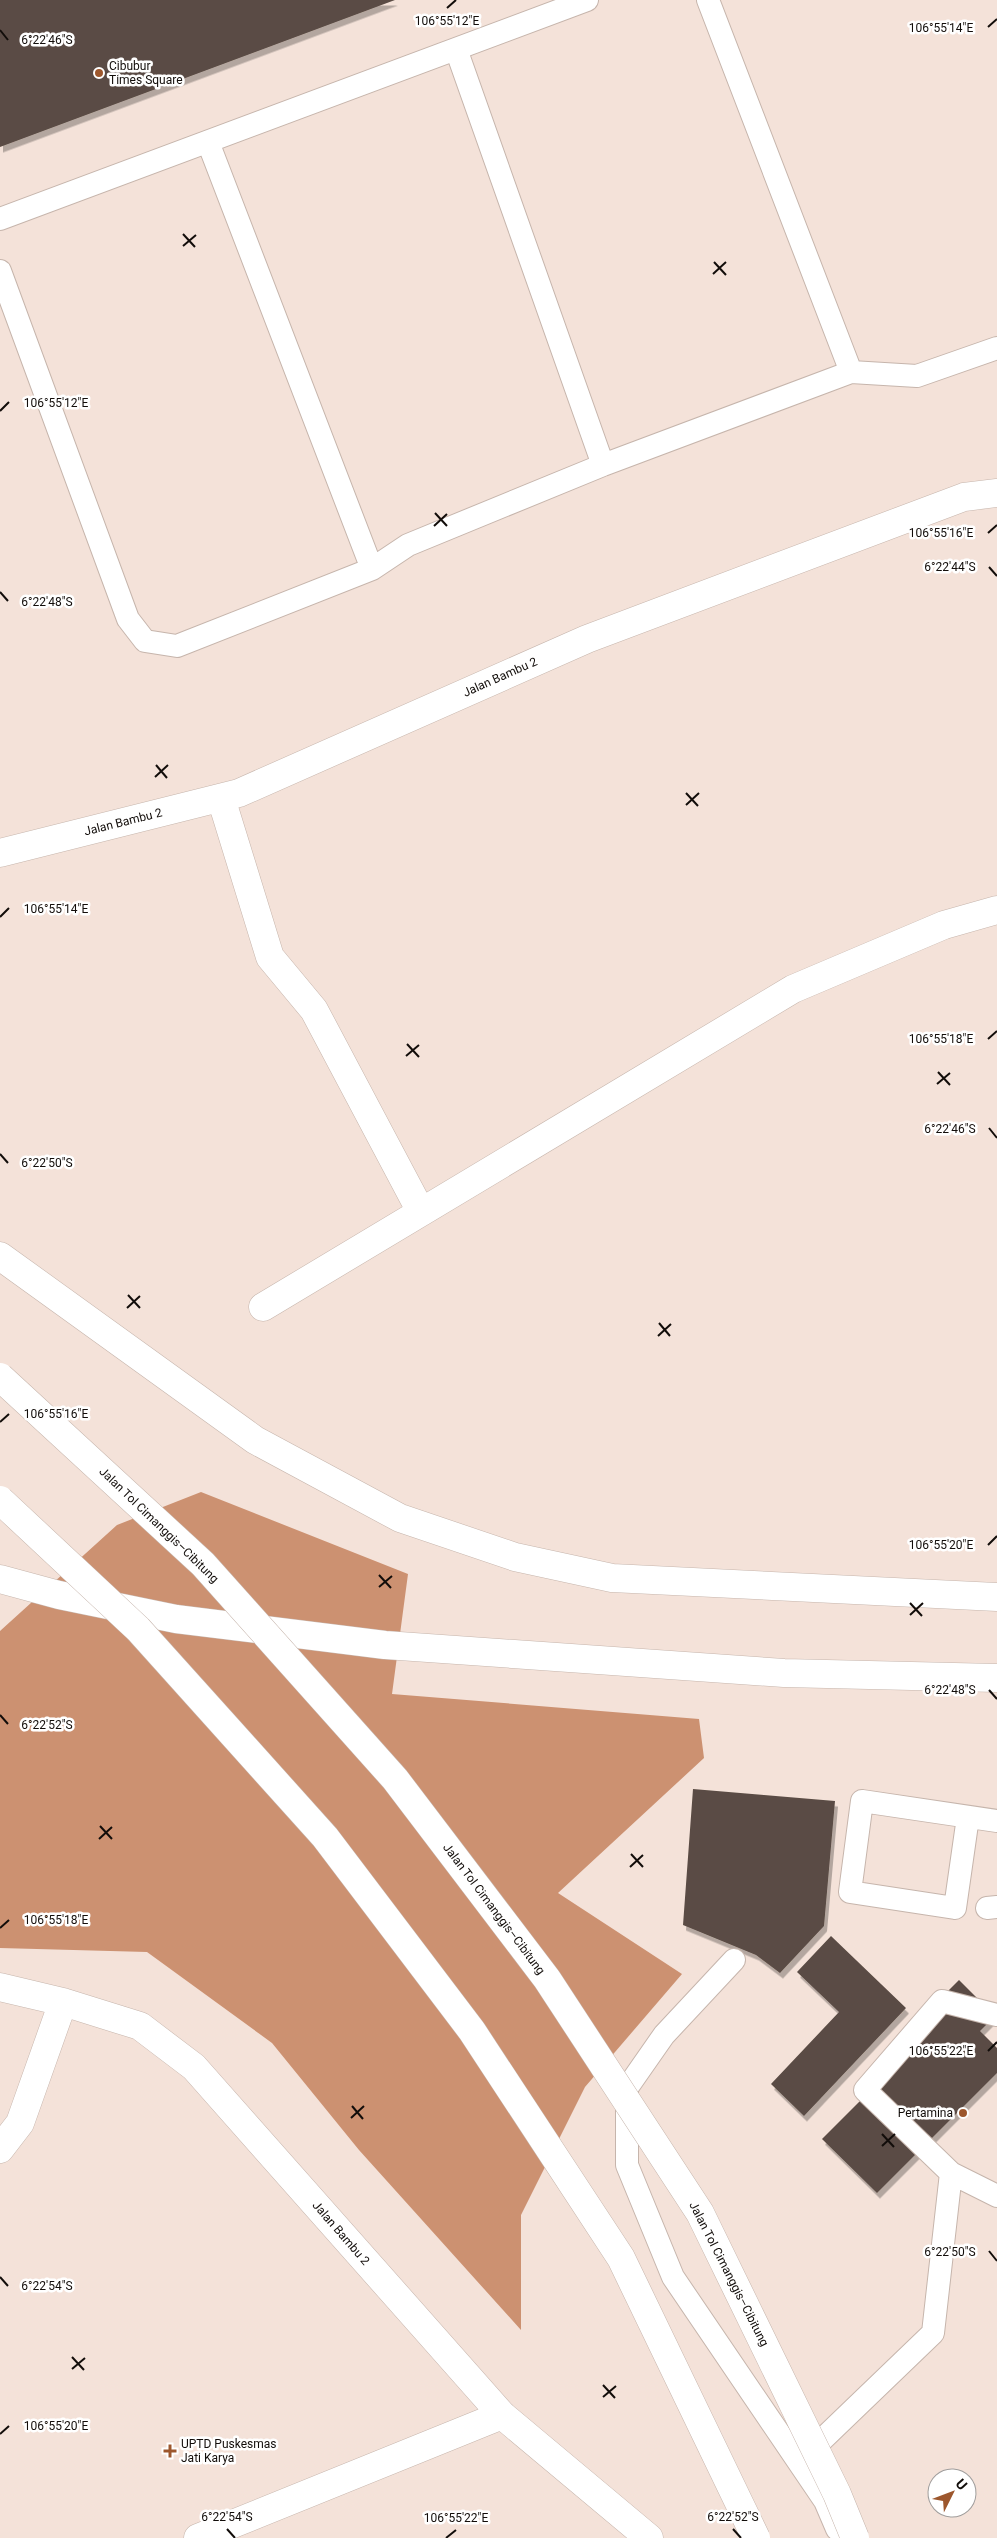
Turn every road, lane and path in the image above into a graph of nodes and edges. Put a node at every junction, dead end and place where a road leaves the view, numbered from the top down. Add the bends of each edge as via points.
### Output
1 (586, 0) edge
2 (708, 0) edge
3 (456, 49) junction
4 (208, 142) junction
5 (0, 219) edge
6 (0, 271) edge
7 (997, 348) edge
8 (851, 372) junction
9 (604, 465) junction
10 (997, 493) edge
11 (372, 569) junction
12 (221, 798) junction
13 (0, 853) edge
14 (997, 910) edge
15 (420, 1210) junction
16 (0, 1256) edge
17 (263, 1307) dead end
18 (0, 1377) edge
19 (0, 1500) edge
20 (0, 1579) edge
21 (997, 1597) edge
22 (997, 1678) edge
23 (968, 1817) junction
24 (997, 1821) edge
25 (734, 1960) dead end
26 (0, 1987) edge
27 (63, 2002) junction
28 (997, 2015) edge
29 (0, 2149) edge
30 (951, 2173) junction
31 (997, 2196) edge
32 (502, 2415) junction
33 (799, 2462) junction
34 (198, 2538) edge
35 (649, 2538) edge
36 (756, 2538) edge
37 (841, 2538) edge
38 (855, 2538) edge

1 - 3 lane
2 - 8 lane
3 - 4 lane
3 - 9 lane
4 - 5 lane
4 - 11 lane
6 - 11 lane via 128,619 145,641 177,646
7 - 8 lane via 917,376
8 - 9 lane
9 - 11 lane via 408,545
10 - 12 main road, Jalan Bambu 2 via 964,497 587,639 239,793
12 - 13 main road, Jalan Bambu 2
12 - 15 main road via 270,957 314,1010
14 - 15 main road via 944,925 793,989
15 - 17 main road
16 - 21 main road via 255,1440 400,1518 515,1557 612,1578
18 - 38 main road, Jalan Tol Cimanggis–Cibitung, bridge via 203,1564 396,1779 547,1979 700,2213 837,2494
19 - 36 main road, bridge via 138,1629 325,1837 472,2031 621,2258
20 - 22 main road, bridge via 59,1595 176,1619 385,1645 784,1673
23 - 23 lane via 862,1801 850,1892 956,1908
23 - 24 lane
25 - 33 lane via 664,2035 628,2088 627,2164 673,2277
26 - 27 main road, Jalan Bambu 2
27 - 29 main road via 20,2124
27 - 32 main road, Jalan Bambu 2 via 140,2026 194,2067
28 - 30 lane via 942,2001 865,2090
30 - 31 lane
30 - 33 lane via 933,2333
32 - 34 main road
32 - 35 main road, Jalan Bambu 2
33 - 37 lane via 825,2501

